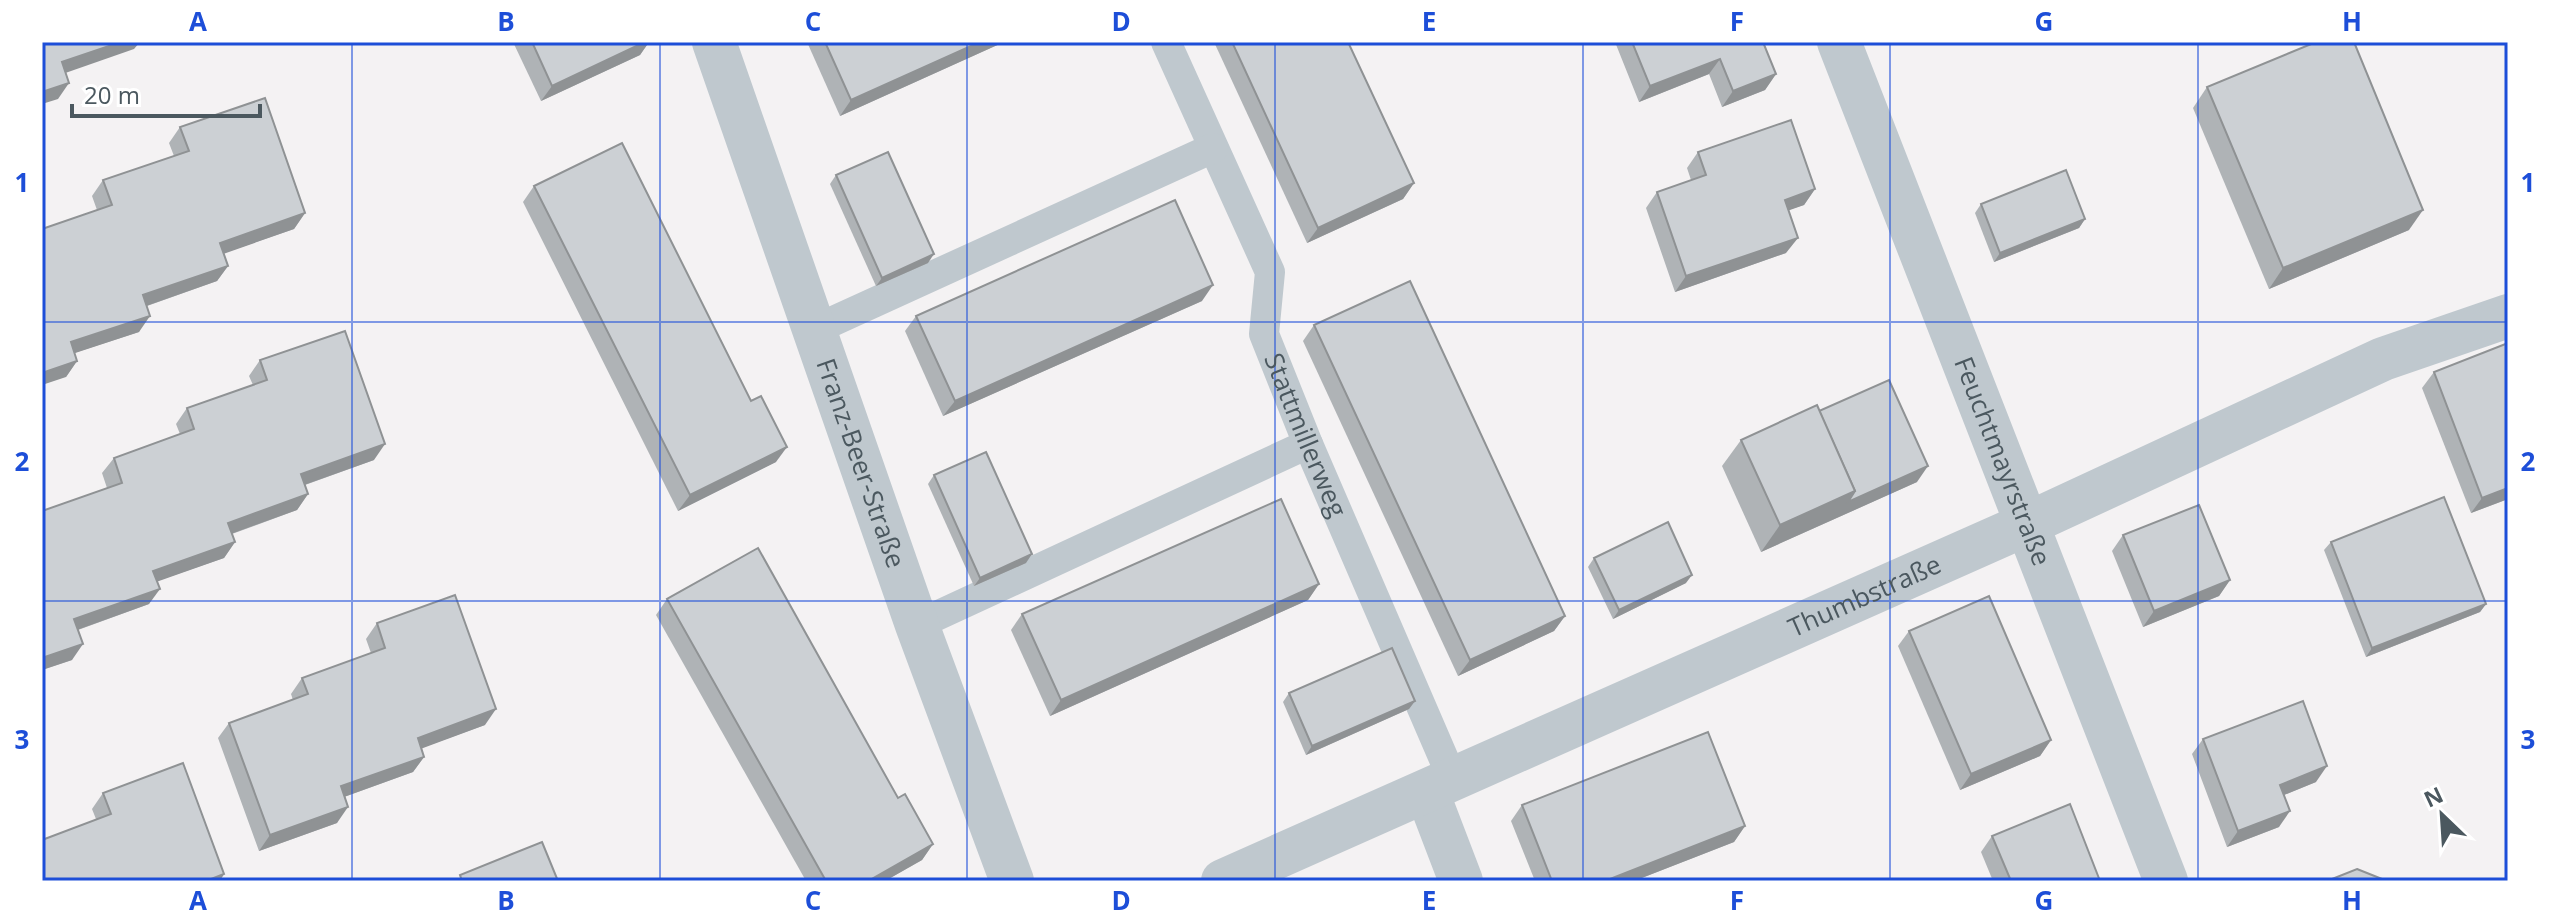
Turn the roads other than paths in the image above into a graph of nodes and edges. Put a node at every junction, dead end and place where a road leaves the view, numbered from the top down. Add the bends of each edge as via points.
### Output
1 (714, 42) edge
2 (1166, 42) edge
3 (1839, 42) edge
4 (1213, 148) junction
5 (2508, 316) edge
6 (816, 329) junction
7 (1308, 444) junction
8 (2025, 525) junction
9 (917, 625) junction
10 (1440, 786) junction
11 (1012, 881) edge
12 (1223, 881) edge
13 (1461, 881) edge
14 (2166, 881) edge

1 - 6 street, Franz-Beer-Straße
2 - 4 lane, Stattmillerweg
3 - 8 street, Feuchtmayrstraße
4 - 6 lane
4 - 7 lane, Stattmillerweg via 1270,272 1264,334
5 - 8 street, Thumbstraße via 2383,359
6 - 9 street, Franz-Beer-Straße
7 - 9 lane
7 - 10 lane, Stattmillerweg
8 - 10 street, Thumbstraße
8 - 14 street, Feuchtmayrstraße
9 - 11 street, Franz-Beer-Straße
10 - 12 street, Thumbstraße
10 - 13 street

